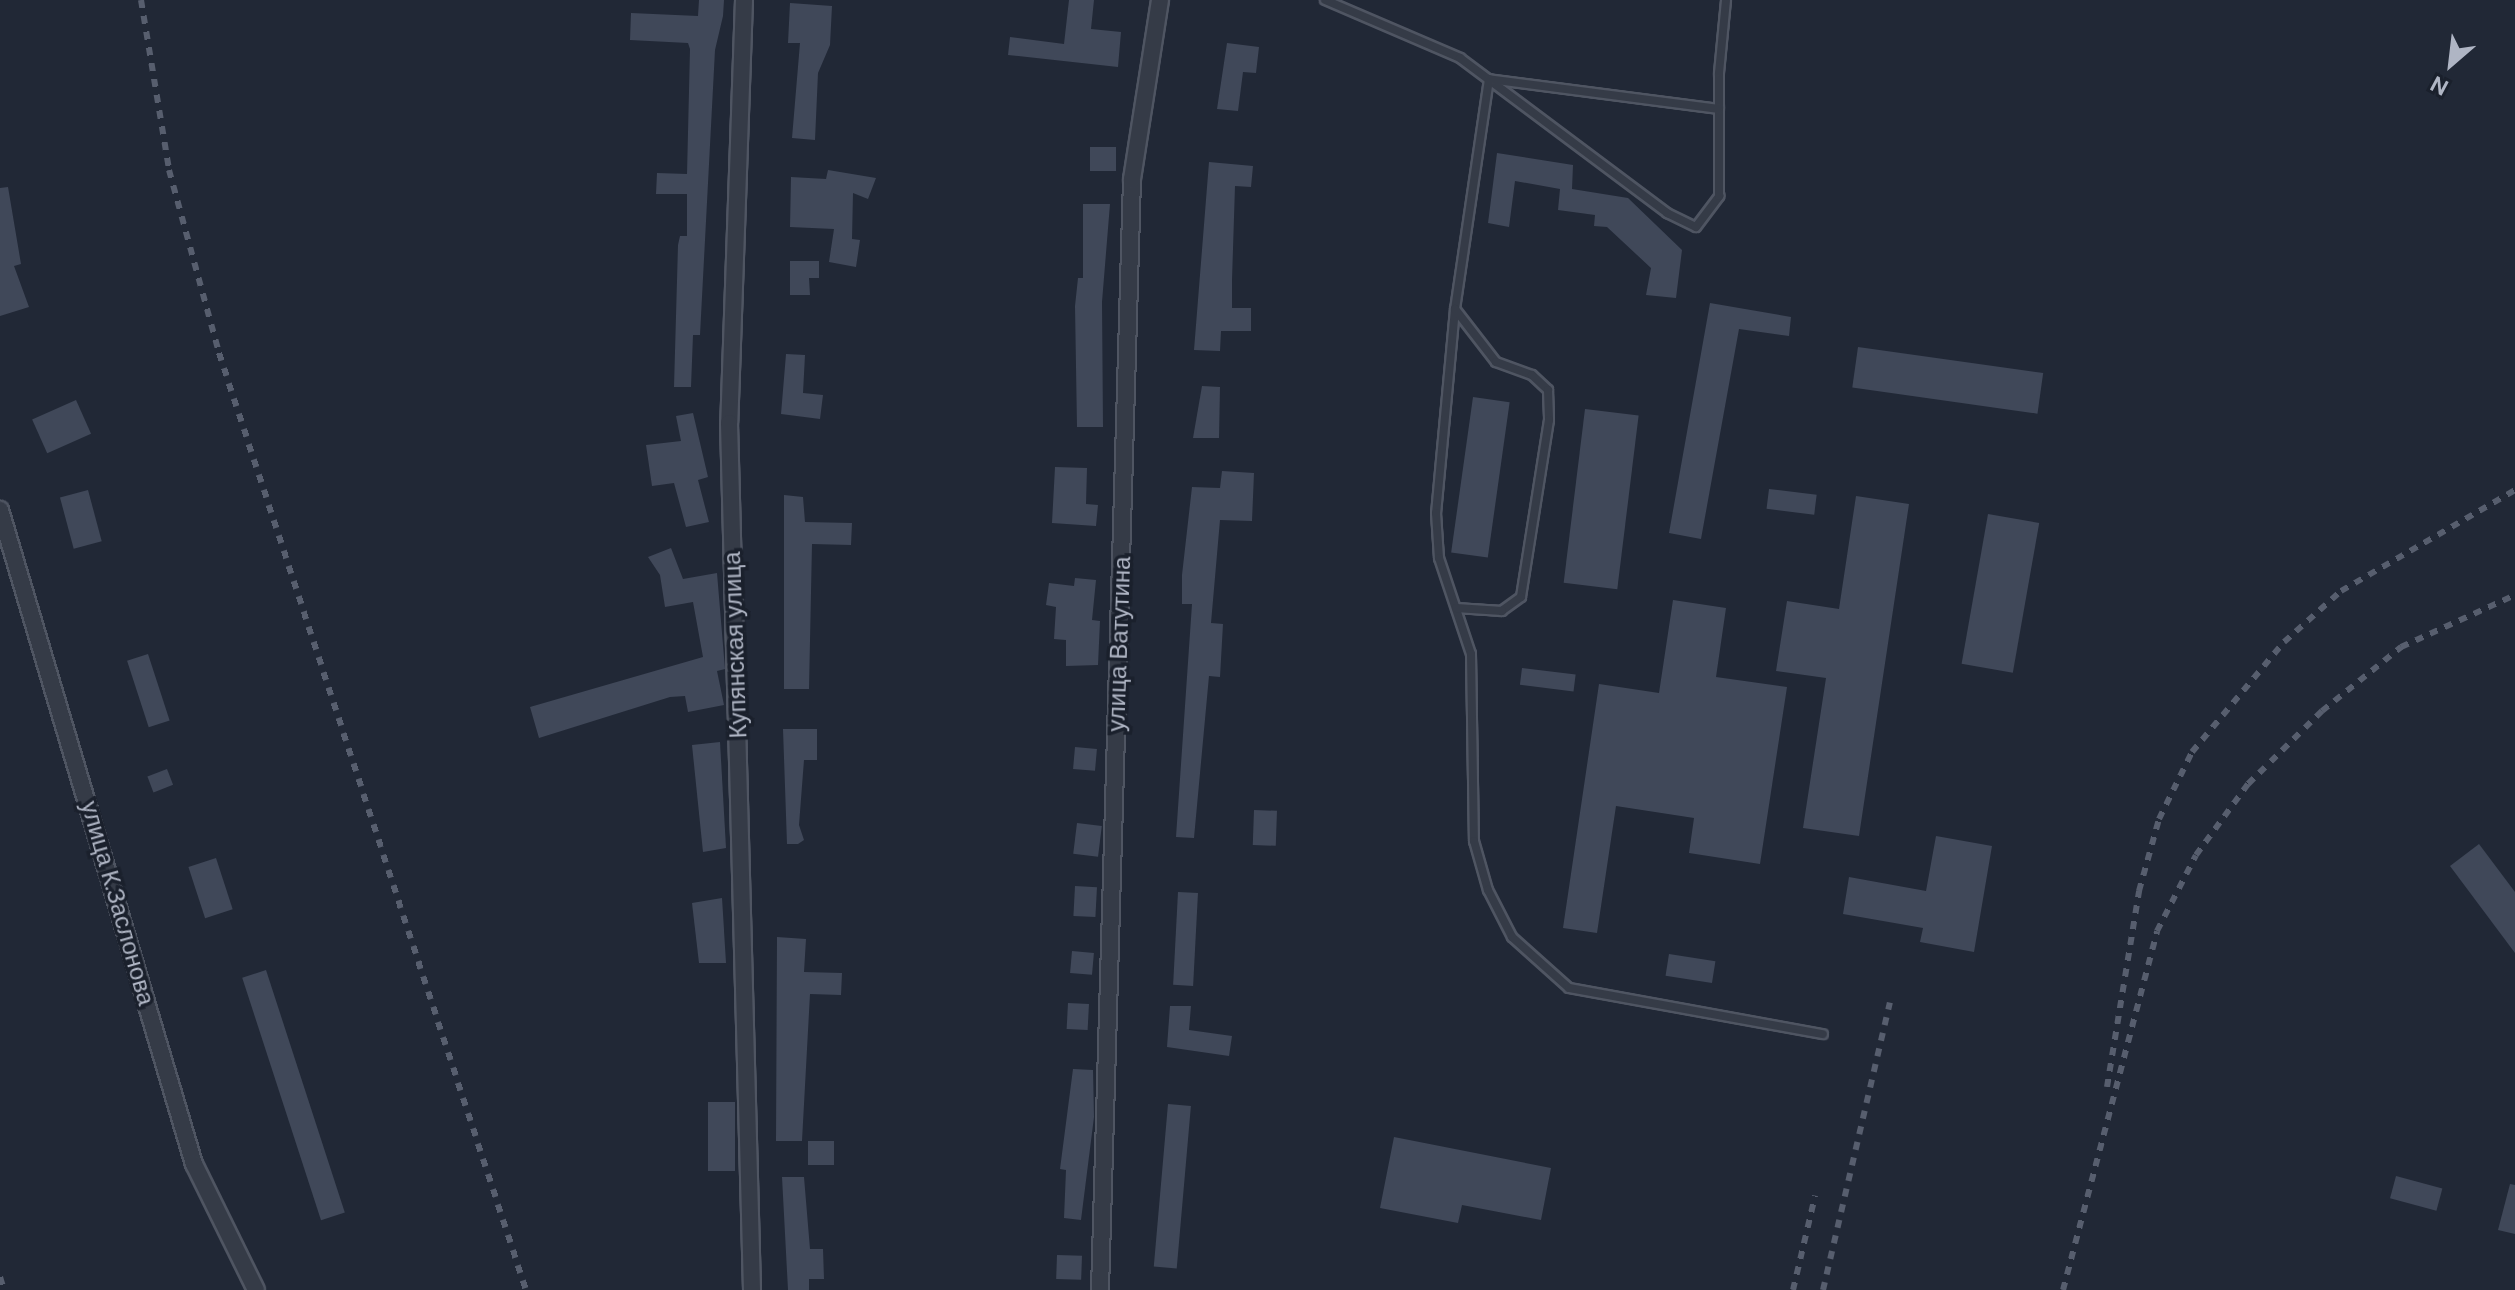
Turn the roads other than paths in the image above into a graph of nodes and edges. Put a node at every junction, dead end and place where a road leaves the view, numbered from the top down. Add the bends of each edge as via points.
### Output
1 (744, 0) edge
2 (1160, 0) edge
3 (1325, 0) edge
4 (1726, 0) edge
5 (1489, 79) junction
6 (1719, 109) junction
7 (1455, 309) junction
8 (0, 510) edge
9 (1456, 608) junction
10 (1823, 1034) dead end
11 (256, 1290) edge
12 (752, 1290) edge
13 (1100, 1290) edge

1 - 12 street, Купянская улица via 729,423
2 - 13 street, улица Ватутина via 1132,179
3 - 5 lane via 1460,58
4 - 6 lane
5 - 6 lane
5 - 6 lane via 1684,225 1709,218 1719,196
5 - 7 lane
7 - 9 lane via 1436,513 1439,558
7 - 9 lane via 1496,362 1532,375 1548,390 1549,420 1521,597 1502,611
8 - 11 street, улица К.Заслонова via 194,1164
9 - 10 lane via 1471,654 1474,841 1488,890 1512,937 1569,988

